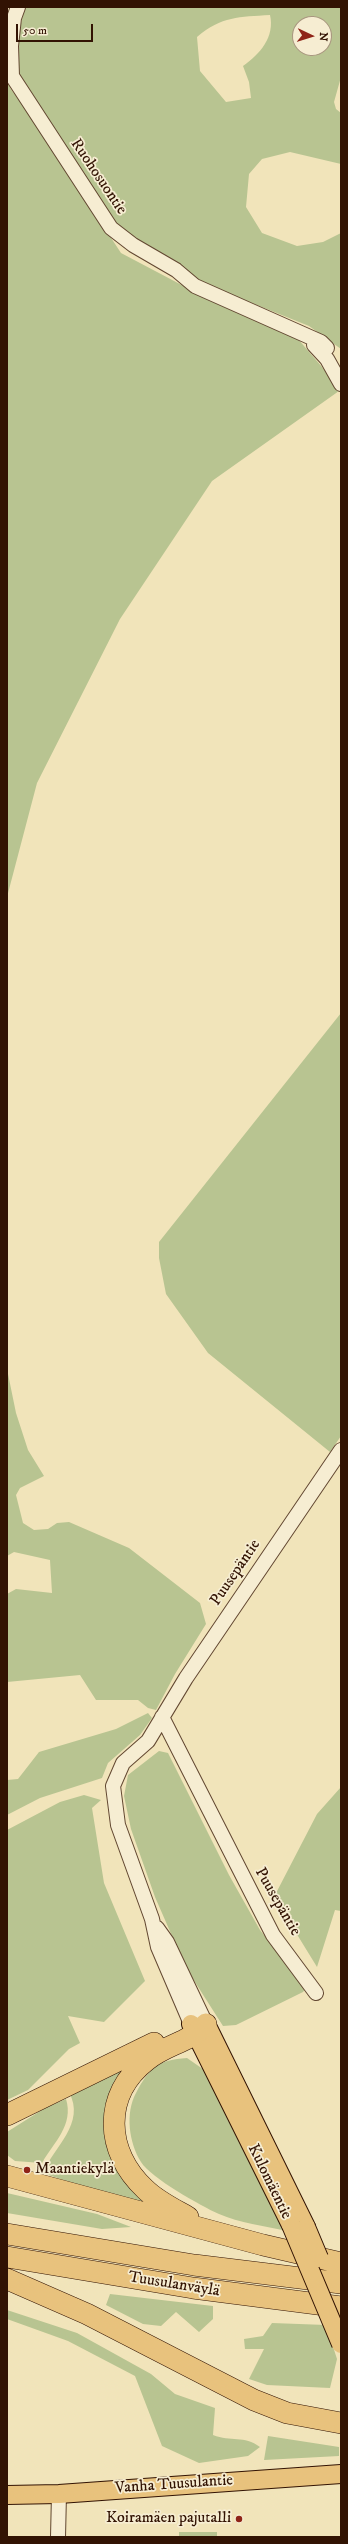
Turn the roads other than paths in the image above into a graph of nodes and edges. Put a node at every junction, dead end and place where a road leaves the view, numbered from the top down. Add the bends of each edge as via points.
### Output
1 (18, 7) edge
2 (302, 334) junction
3 (327, 348) dead end
4 (341, 384) edge
5 (341, 1450) edge
6 (162, 1717) junction
7 (316, 1992) dead end
8 (198, 2027) junction
9 (7, 2115) edge
10 (7, 2176) edge
11 (298, 2226) junction
12 (7, 2234) edge
13 (235, 2237) junction
14 (7, 2257) edge
15 (341, 2263) edge
16 (7, 2279) edge
17 (341, 2283) edge
18 (341, 2306) edge
19 (341, 2312) edge
20 (341, 2344) edge
21 (335, 2419) edge
22 (341, 2474) edge
23 (59, 2494) junction
24 (7, 2495) edge
25 (58, 2537) edge

1 - 2 street, Ruohosuontie via 11,46 12,76 111,228 196,286
2 - 3 street, Ruohosuontie via 321,342
2 - 4 street via 327,359
5 - 6 street, Puusepäntie
6 - 7 street, Puusepäntie via 269,1928
6 - 8 street, Puusepäntie via 148,1741 123,1763 113,1786 115,1812 152,1919 167,1942
8 - 9 highway
8 - 11 main road, Kulomäentie
8 - 13 highway via 138,2068 122,2090 117,2106 114,2134 121,2159 145,2190 190,2218
10 - 13 highway
11 - 19 main road, Kulomäentie, bridge
11 - 20 main road, Kulomäentie, bridge
12 - 17 highway, Tuusulanväylä via 194,2264
13 - 15 highway
14 - 18 highway, Tuusulanväylä via 193,2288
16 - 21 highway via 87,2314 254,2400 287,2413
22 - 23 main road, Vanha Tuusulantie
23 - 24 main road, Vanha Tuusulantie
23 - 25 street

